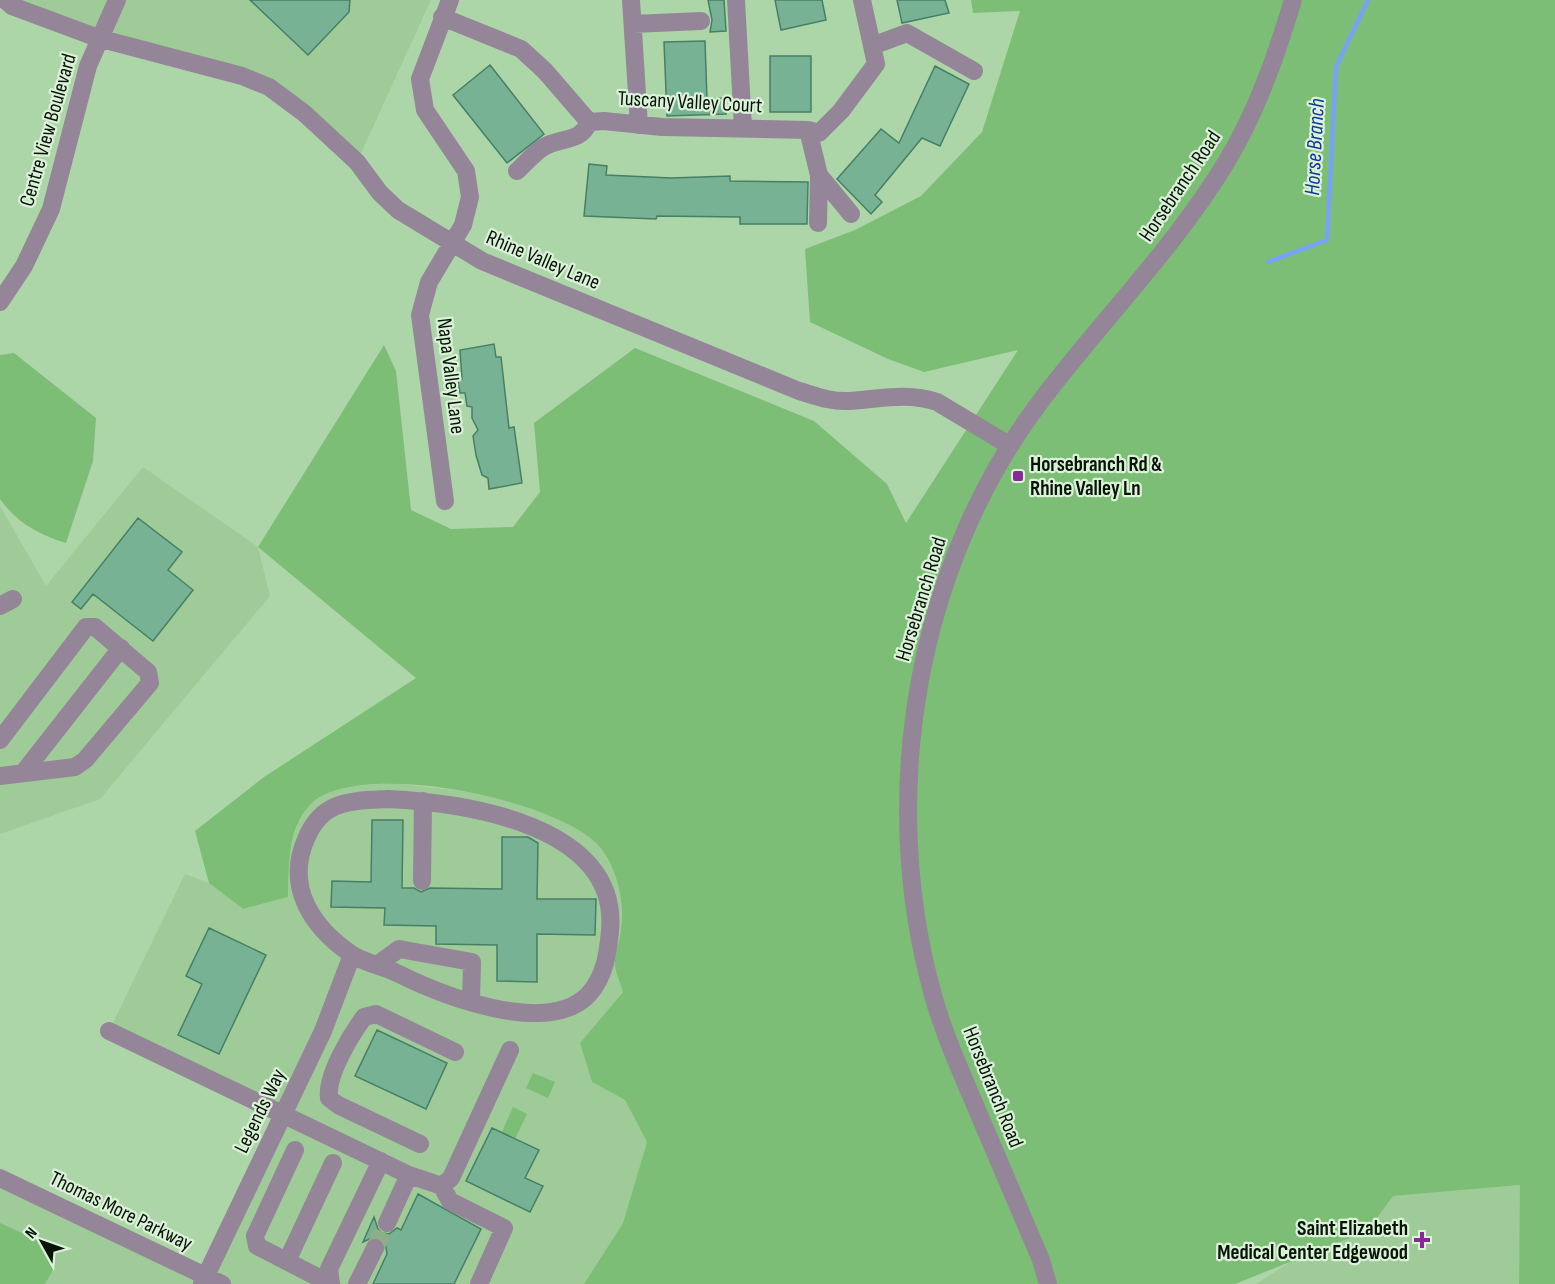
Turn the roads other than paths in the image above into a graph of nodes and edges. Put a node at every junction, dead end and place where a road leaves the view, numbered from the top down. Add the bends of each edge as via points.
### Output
1 (4, 0) edge
2 (117, 0) edge
3 (450, 0) edge
4 (631, 0) edge
5 (736, 0) edge
6 (862, 0) edge
7 (1293, 0) edge
8 (442, 17) junction
9 (701, 21) dead end
10 (633, 24) junction
11 (98, 38) junction
12 (872, 46) junction
13 (974, 71) dead end
14 (589, 122) junction
15 (639, 125) junction
16 (742, 127) junction
17 (808, 130) junction
18 (518, 171) dead end
19 (819, 175) junction
20 (851, 214) dead end
21 (818, 223) dead end
22 (453, 244) junction
23 (0, 302) edge
24 (1009, 445) junction
25 (445, 501) dead end
26 (121, 648) junction
27 (0, 740) edge
28 (23, 773) junction
29 (0, 776) edge
30 (423, 801) junction
31 (422, 881) dead end
32 (352, 955) junction
33 (378, 965) junction
34 (471, 1002) junction
35 (110, 1032) dead end
36 (319, 1041) junction
37 (510, 1050) dead end
38 (455, 1052) dead end
39 (343, 1053) junction
40 (284, 1115) junction
41 (420, 1144) dead end
42 (295, 1150) dead end
43 (381, 1161) junction
44 (333, 1163) dead end
45 (409, 1175) junction
46 (0, 1178) edge
47 (441, 1185) junction
48 (387, 1223) tunnel mouth
49 (375, 1248) tunnel mouth
50 (287, 1261) junction
51 (210, 1282) edge
52 (330, 1284) edge
53 (357, 1284) edge
54 (479, 1284) edge
55 (1048, 1284) edge

1 - 11 street, Rhine Valley Lane
2 - 11 street, Centre View Boulevard
3 - 8 street, Napa Valley Lane
4 - 10 street
5 - 16 street
6 - 12 street, Tuscany Valley Court
7 - 24 street, Horsebranch Road via 1273,64 1245,128 1208,190 1152,267 1056,381
8 - 14 street, Tuscany Valley Court via 521,49
8 - 22 street, Napa Valley Lane via 420,79 425,110 457,153 469,178 468,212
9 - 10 street
10 - 15 street
11 - 22 street, Rhine Valley Lane via 242,76 269,87 357,162 398,210
11 - 23 street, Centre View Boulevard via 51,209 24,266
12 - 13 street via 907,33
12 - 17 street, Tuscany Valley Court via 876,64 841,111 819,133
14 - 15 street, Tuscany Valley Court
14 - 18 street via 575,138 543,148
15 - 16 street, Tuscany Valley Court
16 - 17 street, Tuscany Valley Court
17 - 19 street
19 - 20 street
19 - 21 street
22 - 24 street, Rhine Valley Lane via 482,261 799,391 847,401 924,398
22 - 25 street, Napa Valley Lane via 429,282 420,315
24 - 55 street, Horsebranch Road via 966,529 944,589 924,667 910,742 909,868 917,930 933,996
26 - 27 street via 95,627 86,627
26 - 28 street
26 - 28 street via 148,672 150,683 85,760 75,767
28 - 29 street
30 - 31 street
30 - 32 street via 349,801 319,816 309,831 298,872 300,894 319,925
30 - 34 street via 530,825 560,840 596,870 610,901 604,971 579,1002 551,1012 523,1012
32 - 33 street
32 - 36 street, Legends Way
33 - 34 street via 431,991
33 - 34 street via 399,949 472,962
35 - 40 street
36 - 39 street
36 - 40 street, Legends Way
37 - 47 street via 451,1178
38 - 39 street via 376,1014 364,1017
39 - 41 street via 328,1086 329,1098
40 - 43 street
40 - 51 street, Legends Way
42 - 50 street via 255,1236 257,1246
43 - 45 street
43 - 52 street via 329,1269
44 - 50 street
45 - 47 street
45 - 48 street
46 - 51 street, Thomas More Parkway
47 - 54 street via 450,1201 504,1228
49 - 53 street
50 - 52 street

